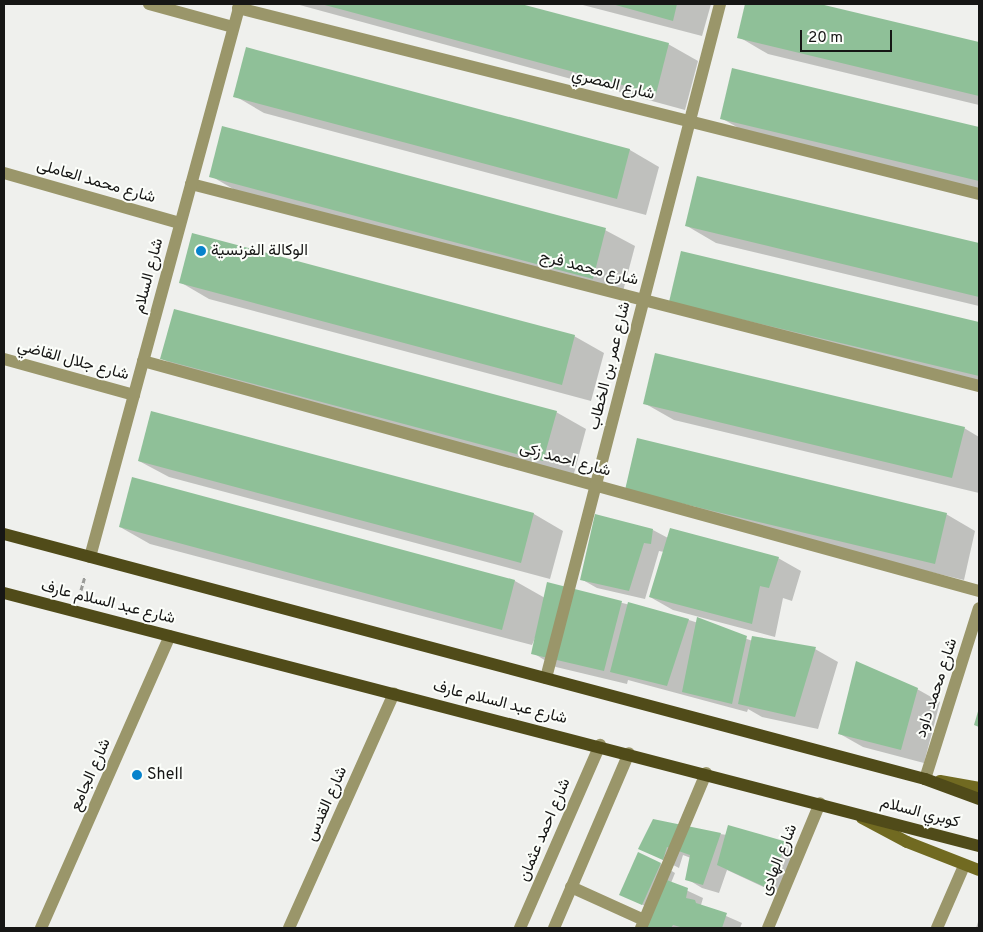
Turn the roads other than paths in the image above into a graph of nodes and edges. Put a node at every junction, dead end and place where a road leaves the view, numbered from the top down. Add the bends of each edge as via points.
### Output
1 (149, 4) edge
2 (720, 4) edge
3 (239, 6) edge
4 (233, 27) junction
5 (690, 121) junction
6 (4, 173) edge
7 (191, 184) junction
8 (979, 194) edge
9 (180, 223) junction
10 (643, 300) junction
11 (4, 359) edge
12 (143, 361) junction
13 (979, 386) edge
14 (134, 395) junction
15 (596, 486) junction
16 (4, 534) edge
17 (90, 556) junction
18 (979, 591) edge
19 (4, 593) edge
20 (979, 608) edge
21 (170, 636) junction
22 (546, 678) junction
23 (394, 693) junction
24 (600, 746) junction
25 (629, 753) junction
26 (706, 773) junction
27 (925, 779) junction
28 (979, 788) edge
29 (979, 799) edge
30 (820, 803) junction
31 (852, 812) junction
32 (979, 846) edge
33 (964, 866) junction
34 (979, 870) edge
35 (571, 887) junction
36 (643, 924) edge
37 (41, 928) edge
38 (289, 928) edge
39 (520, 928) edge
40 (554, 928) edge
41 (768, 928) edge
42 (937, 928) edge

1 - 4 street
2 - 5 street, شارع عمر بن الخطاب
3 - 4 street, شارع السلام
3 - 5 street, شارع المصري
4 - 7 street, شارع السلام
5 - 8 street, شارع المصري
5 - 10 street, شارع عمر بن الخطاب
6 - 9 street, شارع محمد العاملى
7 - 9 street, شارع السلام
7 - 10 street, شارع محمد فرج
9 - 12 street, شارع السلام
10 - 13 street, شارع محمد فرج
10 - 15 street, شارع عمر بن الخطاب
11 - 14 street, شارع جلال القاضي
12 - 14 street, شارع السلام
12 - 15 street, شارع احمد زكى
14 - 17 street, شارع السلام
15 - 18 street, شارع احمد زكى
15 - 22 street, شارع عمر بن الخطاب
16 - 17 main road
17 - 22 main road
19 - 21 main road, شارع عبد السلام عارف
20 - 27 street, شارع محمد داود
21 - 23 main road, شارع عبد السلام عارف
21 - 37 street, شارع الجامع
22 - 27 main road
23 - 24 main road, شارع عبد السلام عارف
23 - 38 street, شارع القدس
24 - 25 main road, شارع عبد السلام عارف
24 - 39 street, شارع احمد عثمان
25 - 26 main road, شارع عبد السلام عارف
25 - 35 street
26 - 30 main road, شارع عبد السلام عارف
26 - 36 street
27 - 28 main road
27 - 29 main road, كوبري السلام
30 - 31 main road, شارع عبد السلام عارف
30 - 41 street, شارع الهادى
31 - 32 main road, كوبري السلام
31 - 33 main road, شارع عبد السلام عارف via 907,842
33 - 34 main road, شارع عبد السلام عارف
33 - 42 street
35 - 36 street
35 - 40 street

